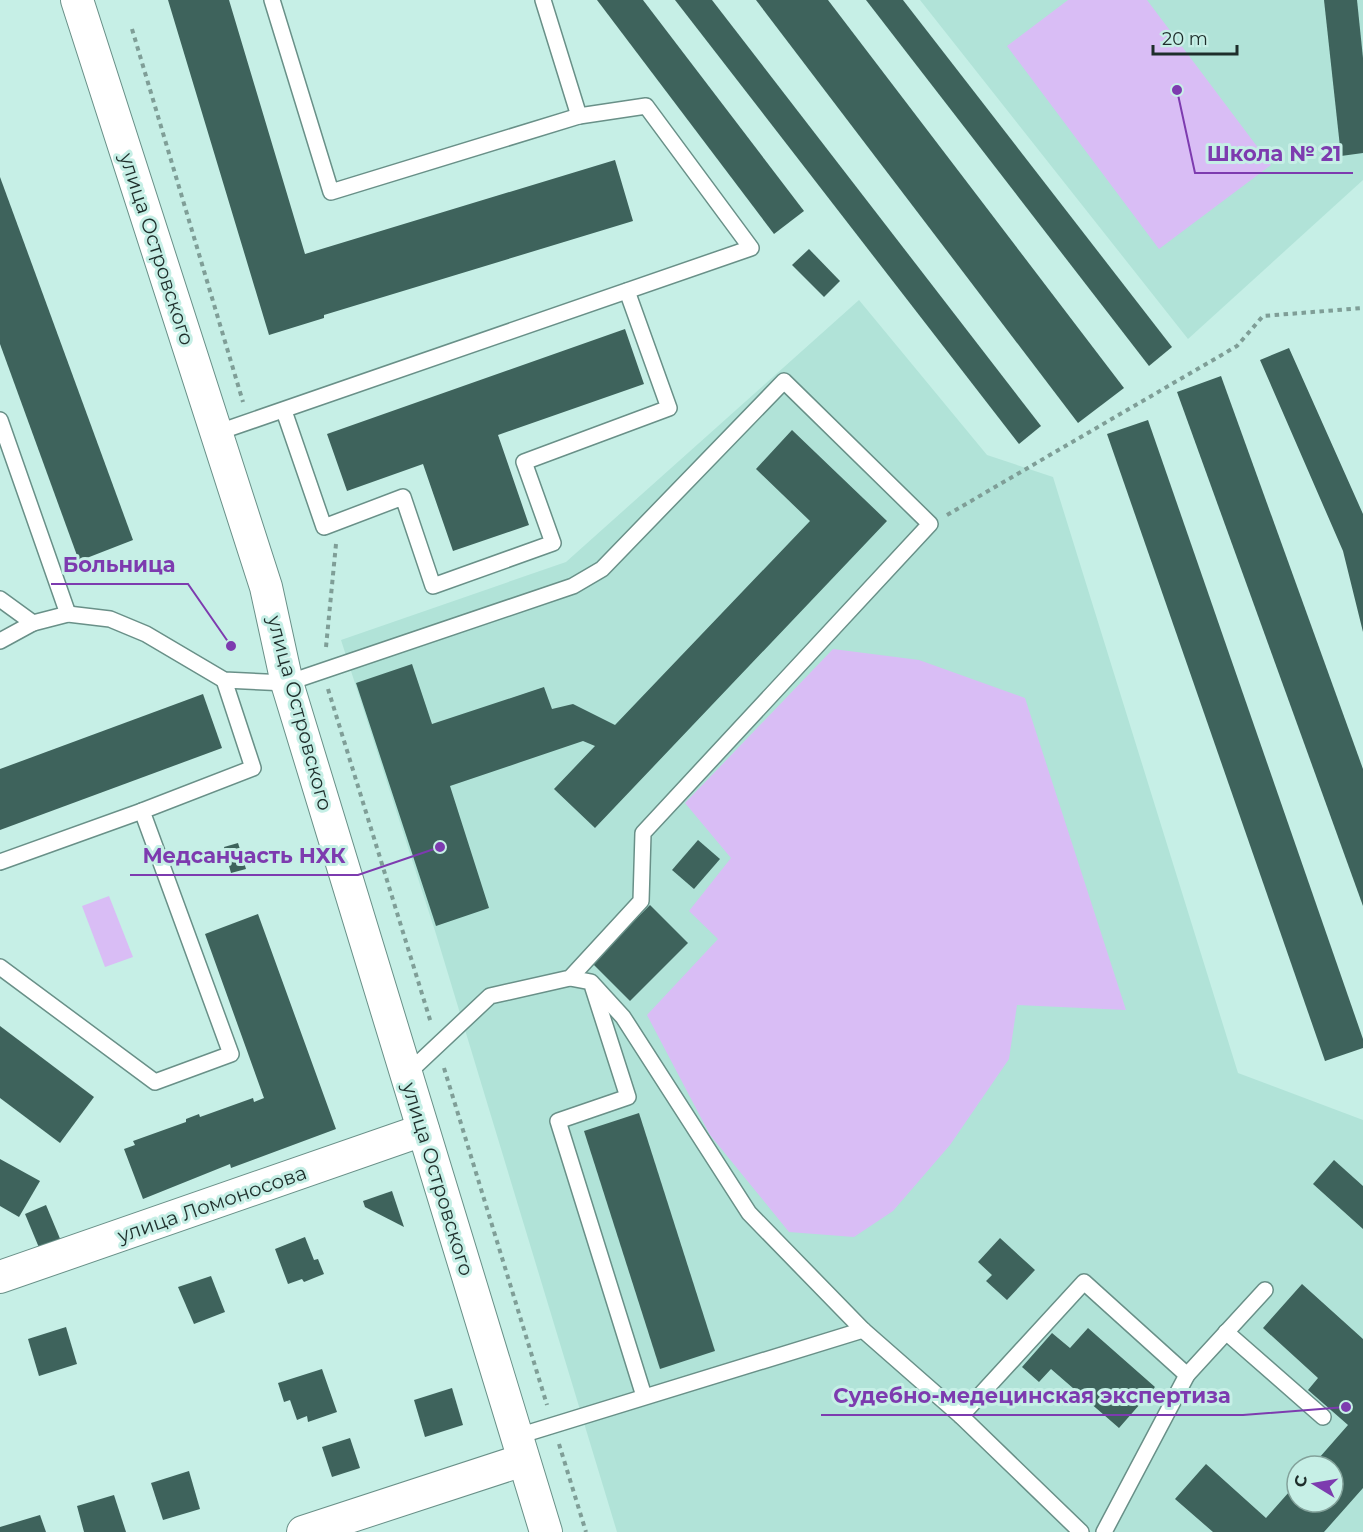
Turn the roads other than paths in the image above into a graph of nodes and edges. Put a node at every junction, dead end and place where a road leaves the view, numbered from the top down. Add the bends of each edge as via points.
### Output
1 (77, 0) edge
2 (272, 0) edge
3 (543, 0) edge
4 (579, 116) junction
5 (627, 291) junction
6 (284, 411) junction
7 (0, 420) edge
8 (216, 433) junction
9 (0, 599) edge
10 (68, 614) junction
11 (33, 623) junction
12 (0, 641) edge
13 (224, 680) junction
14 (287, 683) junction
15 (142, 811) junction
16 (0, 862) edge
17 (0, 967) edge
18 (570, 978) junction
19 (591, 982) junction
20 (407, 1074) junction
21 (423, 1130) junction
22 (0, 1277) edge
23 (1265, 1290) dead end
24 (863, 1330) junction
25 (1226, 1332) junction
26 (1187, 1375) junction
27 (644, 1396) junction
28 (961, 1416) junction
29 (1323, 1417) dead end
30 (519, 1448) junction
31 (303, 1532) edge
32 (546, 1532) edge
33 (1081, 1532) edge
34 (1104, 1532) edge

1 - 8 street, улица Островского
2 - 4 lane via 331,192
3 - 4 lane
4 - 5 lane via 646,106 750,248
5 - 6 lane
5 - 6 lane via 669,408 524,462 553,543 434,586 403,497 324,527
6 - 8 lane
7 - 10 lane
8 - 14 street, улица Островского via 266,587
9 - 11 lane
10 - 11 lane
10 - 13 lane via 110,620 128,627
11 - 12 lane
13 - 14 lane
13 - 15 lane via 253,768
14 - 18 lane via 573,586 602,569 784,381 930,524 643,833 641,901
14 - 20 street, улица Островского
15 - 16 lane
15 - 17 lane via 231,1054 155,1082
18 - 19 lane
18 - 20 lane via 490,996
19 - 24 lane via 622,1017 749,1213
19 - 27 lane via 628,1097 558,1120
20 - 21 street, улица Островского
21 - 22 street, улица Ломоносова
21 - 30 street, улица Островского
23 - 25 lane
24 - 27 lane
24 - 28 lane
25 - 26 lane
25 - 29 lane
26 - 28 lane via 1084,1282
26 - 34 lane
27 - 30 lane
28 - 33 lane
30 - 31 street
30 - 32 street, улица Островского

